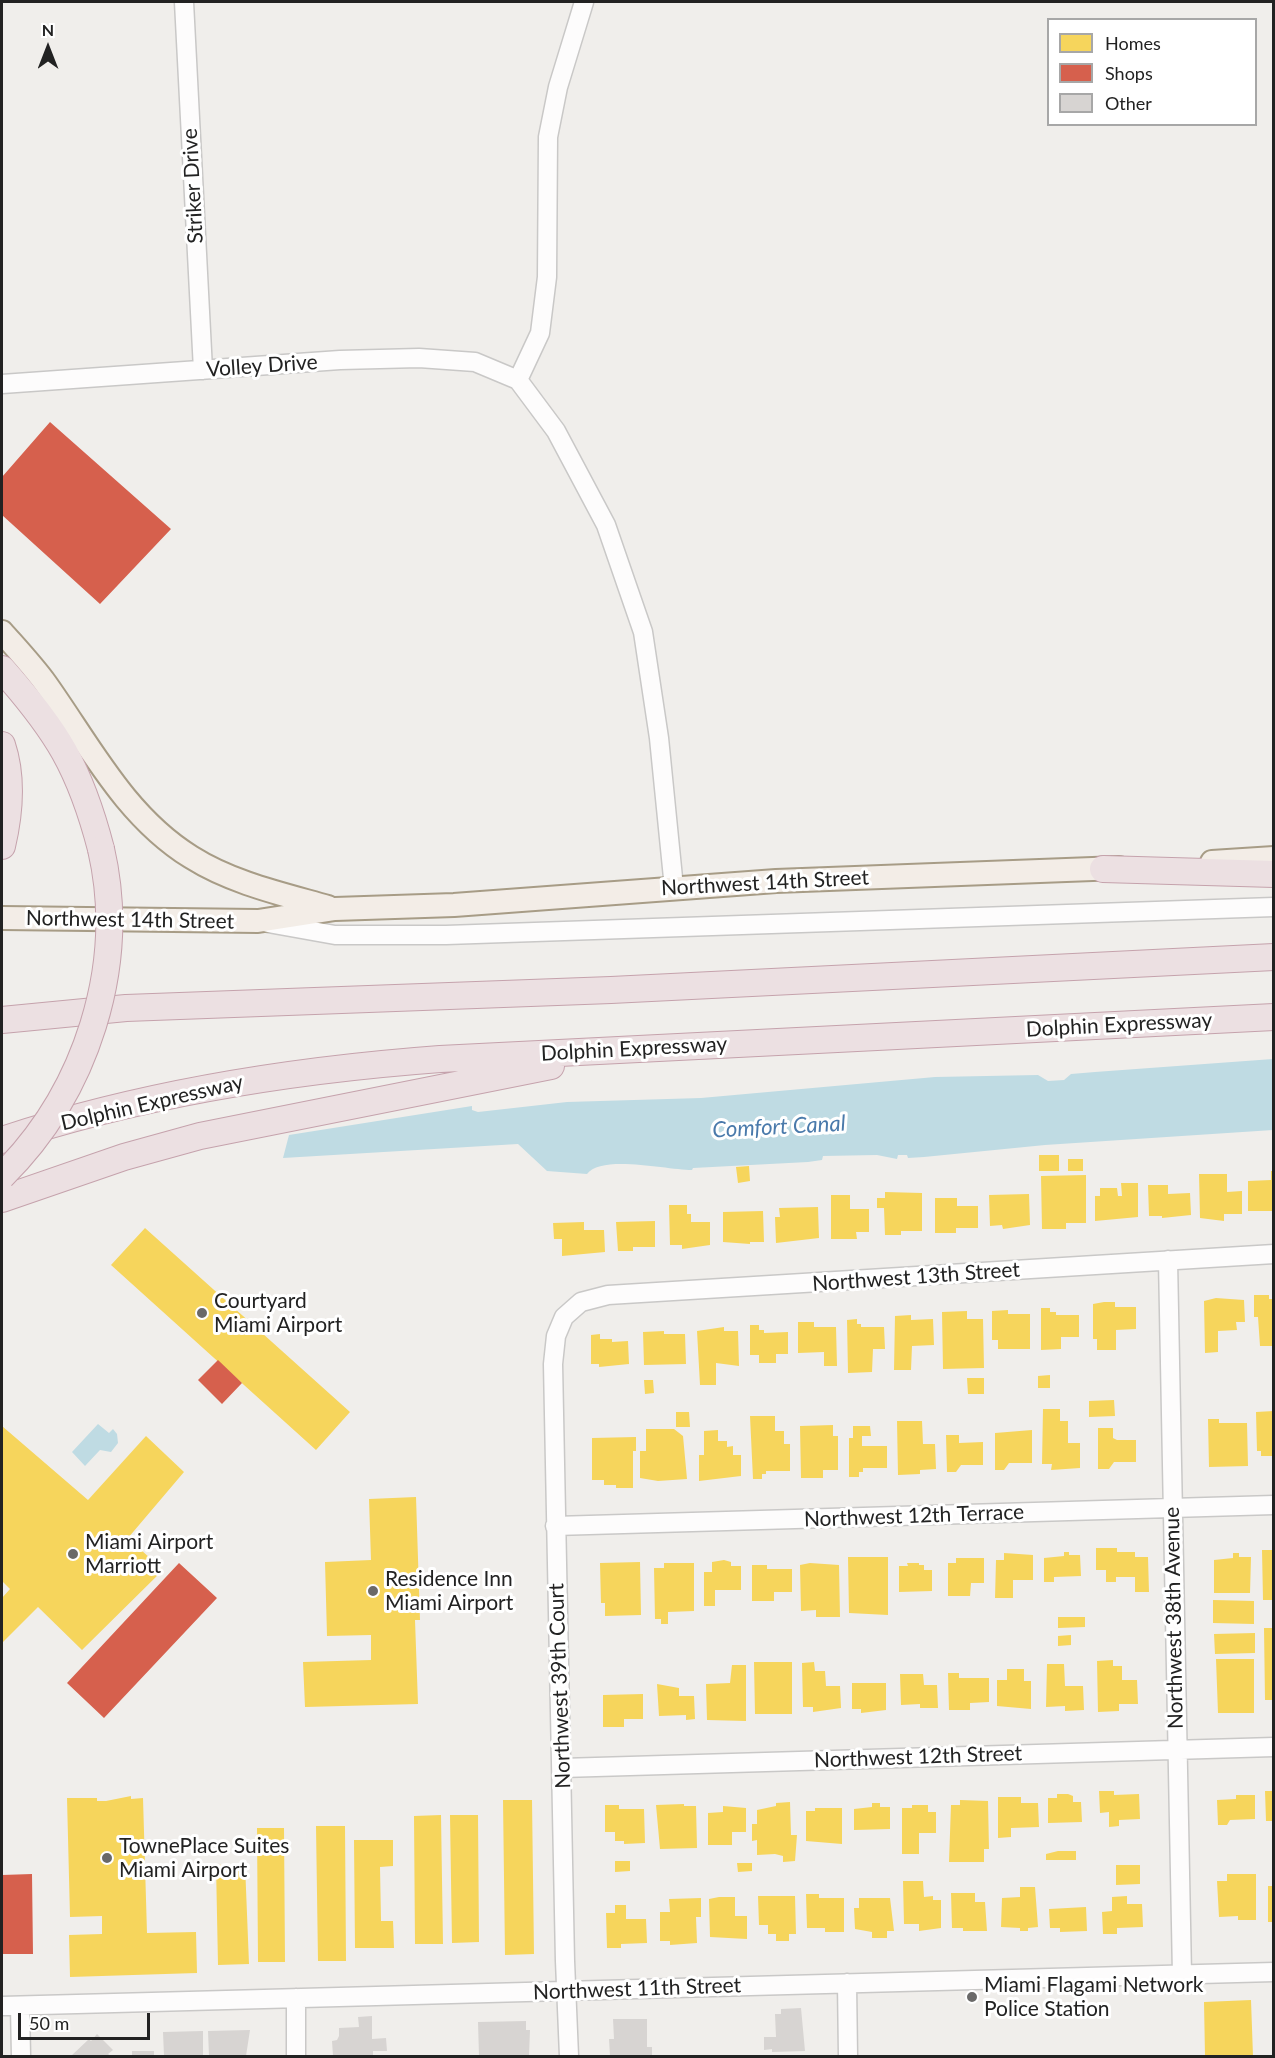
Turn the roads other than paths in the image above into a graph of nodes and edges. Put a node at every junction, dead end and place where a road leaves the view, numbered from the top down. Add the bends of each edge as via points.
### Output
1 (184, 2) edge
2 (584, 2) edge
3 (203, 369) junction
4 (518, 380) junction
5 (2, 384) edge
6 (2, 632) edge
7 (2, 669) edge
8 (2, 745) edge
9 (2, 846) edge
10 (1274, 858) edge
11 (1103, 869) junction
12 (1274, 873) edge
13 (674, 888) junction
14 (1274, 907) edge
15 (335, 909) junction
16 (2, 918) edge
17 (258, 921) junction
18 (1274, 957) edge
19 (1274, 1017) edge
20 (2, 1020) edge
21 (630, 1050) junction
22 (2, 1140) edge
23 (2, 1176) edge
24 (2, 1199) edge
25 (1274, 1254) edge
26 (1168, 1260) junction
27 (564, 1317) joint
28 (1274, 1505) edge
29 (1172, 1508) junction
30 (555, 1526) junction
31 (1274, 1747) edge
32 (1177, 1749) junction
33 (562, 1768) junction
34 (1274, 1972) edge
35 (1182, 1976) junction
36 (847, 1983) junction
37 (566, 1990) junction
38 (296, 1998) junction
39 (2, 2006) edge
40 (20, 2006) junction
41 (21, 2056) edge
42 (296, 2056) edge
43 (569, 2056) edge
44 (848, 2056) edge

1 - 3 street, Striker Drive
2 - 4 street via 558,87 548,137 547,277 540,333
3 - 4 street, Volley Drive via 419,358 476,362
3 - 5 street, Volley Drive
4 - 13 street via 556,431 606,525 644,632
6 - 15 main road via 45,682 136,812 155,831 210,867 268,890
7 - 23 highway, bridge via 41,714 70,759 101,849 109,925 94,1023 73,1077 50,1118
8 - 9 highway via 9,783
10 - 11 main road, Northwest 14th Street
11 - 12 highway
11 - 13 main road, Northwest 14th Street
13 - 15 main road, Northwest 14th Street via 454,905
14 - 17 street, Northwest 14th Street via 446,935 335,935
15 - 17 main road, Northwest 14th Street
16 - 17 main road, Northwest 14th Street
18 - 20 highway via 610,990 126,1008
19 - 21 highway, Dolphin Expressway
21 - 22 highway, Dolphin Expressway via 440,1059 303,1072 136,1103
21 - 24 highway via 200,1136 124,1156
25 - 26 street, Northwest 13th Street
26 - 27 street, Northwest 13th Street via 608,1295 581,1302
26 - 29 street, Northwest 38th Avenue
27 - 30 street, Northwest 39th Court via 556,1336 553,1364
28 - 29 street, Northwest 12th Terrace
29 - 30 street, Northwest 12th Terrace
29 - 32 street, Northwest 38th Avenue
30 - 33 street, Northwest 39th Court
31 - 32 street, Northwest 12th Street
32 - 33 street, Northwest 12th Street
32 - 35 street, Northwest 38th Avenue
33 - 37 street, Northwest 39th Court
34 - 35 street, Northwest 11th Street
35 - 36 street, Northwest 11th Street
36 - 37 street, Northwest 11th Street
36 - 44 street
37 - 38 street, Northwest 11th Street
37 - 43 street, Northwest 39th Court
38 - 40 street, Northwest 11th Street
38 - 42 street
39 - 40 street, Northwest 11th Street
40 - 41 street

